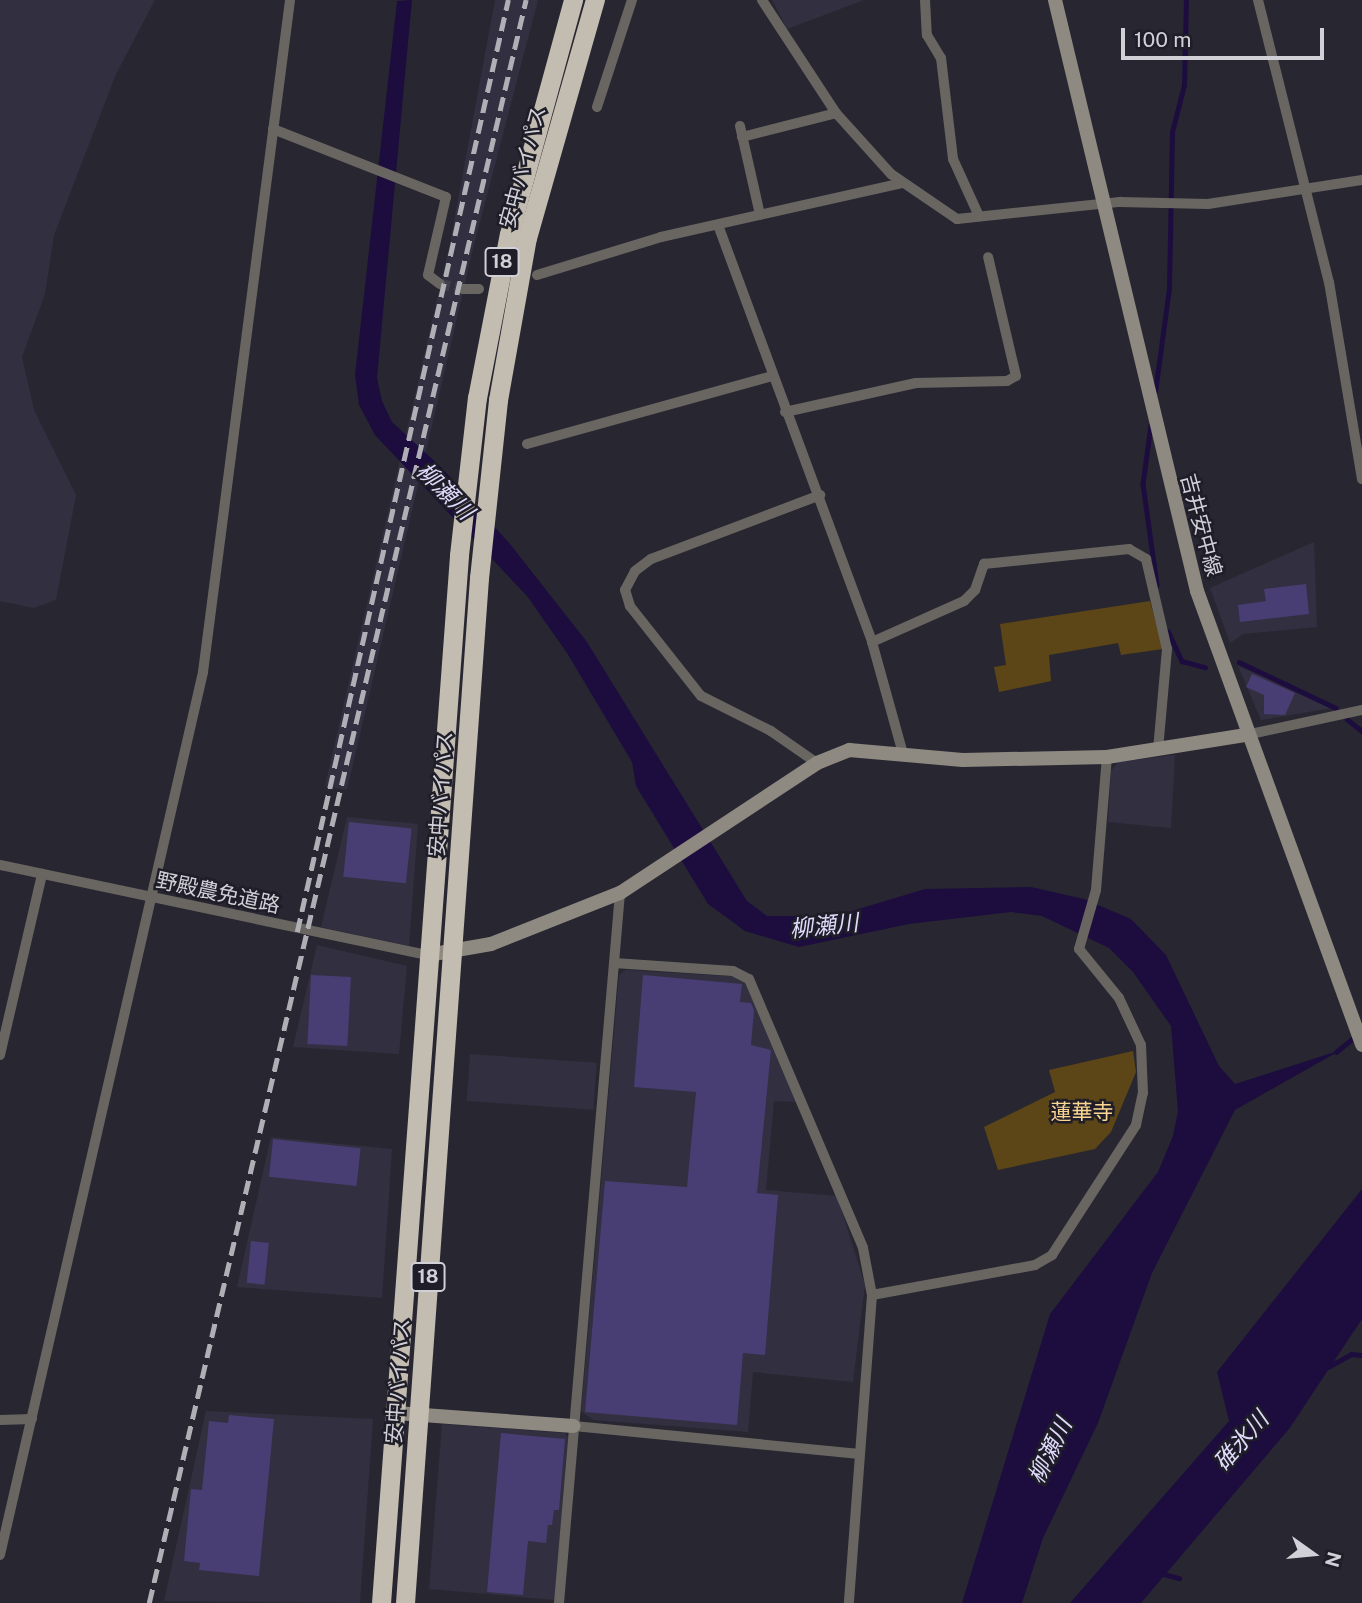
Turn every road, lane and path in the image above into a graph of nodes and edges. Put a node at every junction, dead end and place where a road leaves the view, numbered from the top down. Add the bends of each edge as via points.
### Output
1 (290, 0) edge
2 (570, 0) edge
3 (595, 0) edge
4 (608, 0) edge
5 (632, 0) edge
6 (762, 0) edge
7 (925, 0) edge
8 (1055, 0) edge
9 (1258, 0) edge
10 (597, 107) dead end
11 (836, 113) junction
12 (557, 124) junction
13 (273, 129) junction
14 (1362, 180) edge
15 (903, 183) junction
16 (1305, 187) junction
17 (1102, 204) junction
18 (760, 215) junction
19 (979, 216) junction
20 (718, 225) junction
21 (988, 257) dead end
22 (537, 275) dead end
23 (440, 284) dead end
24 (463, 289) tunnel mouth
25 (479, 289) dead end
26 (772, 376) junction
27 (785, 412) junction
28 (527, 444) dead end
29 (1362, 479) edge
30 (820, 495) junction
31 (872, 642) junction
32 (1362, 710) edge
33 (1246, 735) junction
34 (1158, 749) junction
35 (903, 754) junction
36 (1107, 757) junction
37 (817, 763) junction
38 (0, 865) edge
39 (42, 874) junction
40 (620, 893) junction
41 (152, 898) junction
42 (452, 951) junction
43 (428, 955) junction
44 (614, 963) junction
45 (1362, 1045) edge
46 (0, 1055) edge
47 (872, 1295) junction
48 (396, 1413) junction
49 (418, 1414) junction
50 (32, 1419) junction
51 (0, 1420) edge
52 (575, 1426) junction
53 (860, 1454) junction
54 (0, 1555) edge
55 (381, 1603) edge
56 (405, 1603) edge
57 (559, 1603) edge
58 (849, 1603) edge

1 - 13 street
2 - 43 highway, 安中バイパス / 18 via 495,295 459,555
3 - 12 highway, 安中バイパス / 18
4 - 12 highway
5 - 10 street
6 - 11 street
7 - 19 street via 927,35 941,58 953,159
8 - 17 main road, 吉井安中線
9 - 16 street
11 - 15 street
11 - 18 street via 741,132
12 - 42 highway, 安中バイパス / 18 via 514,298 486,505
13 - 23 street via 446,197 428,275
13 - 41 street via 209,635
14 - 16 street
15 - 18 street
15 - 19 street via 947,216
16 - 17 street via 1208,204
16 - 29 street via 1349,380
17 - 19 street
17 - 33 main road, 吉井安中線 via 1176,517
18 - 20 street
20 - 22 street
20 - 26 street
21 - 27 street via 1016,376 1007,381 916,383
24 - 25 street
26 - 27 street
26 - 28 street
27 - 30 street
30 - 31 street
30 - 37 street via 650,559 635,571 625,590 630,606 701,696 771,731
31 - 34 street via 964,601 984,564 1129,549 1146,559 1167,649
31 - 35 street
32 - 33 street
33 - 34 main road
33 - 45 main road, 吉井安中線
34 - 36 main road
35 - 36 main road via 963,760
35 - 37 main road via 849,750
36 - 47 street via 1094,893 1079,949 1119,998 1141,1045 1143,1093 1124,1152 1052,1255 1035,1265
37 - 40 main road
38 - 39 street, 野殿農免道路
39 - 41 street, 野殿農免道路
39 - 46 street
40 - 42 main road via 491,944
40 - 44 street
41 - 43 street, 野殿農免道路
41 - 50 street
42 - 43 main road
42 - 49 highway, 安中バイパス / 18
43 - 48 highway, 安中バイパス / 18
44 - 47 street via 733,971 749,979 863,1248
44 - 52 street
47 - 53 street
48 - 49 main road
48 - 55 highway, 安中バイパス / 18
49 - 52 main road
49 - 56 highway, 安中バイパス / 18
50 - 51 street
50 - 54 street
52 - 53 street
52 - 57 street
53 - 58 street

